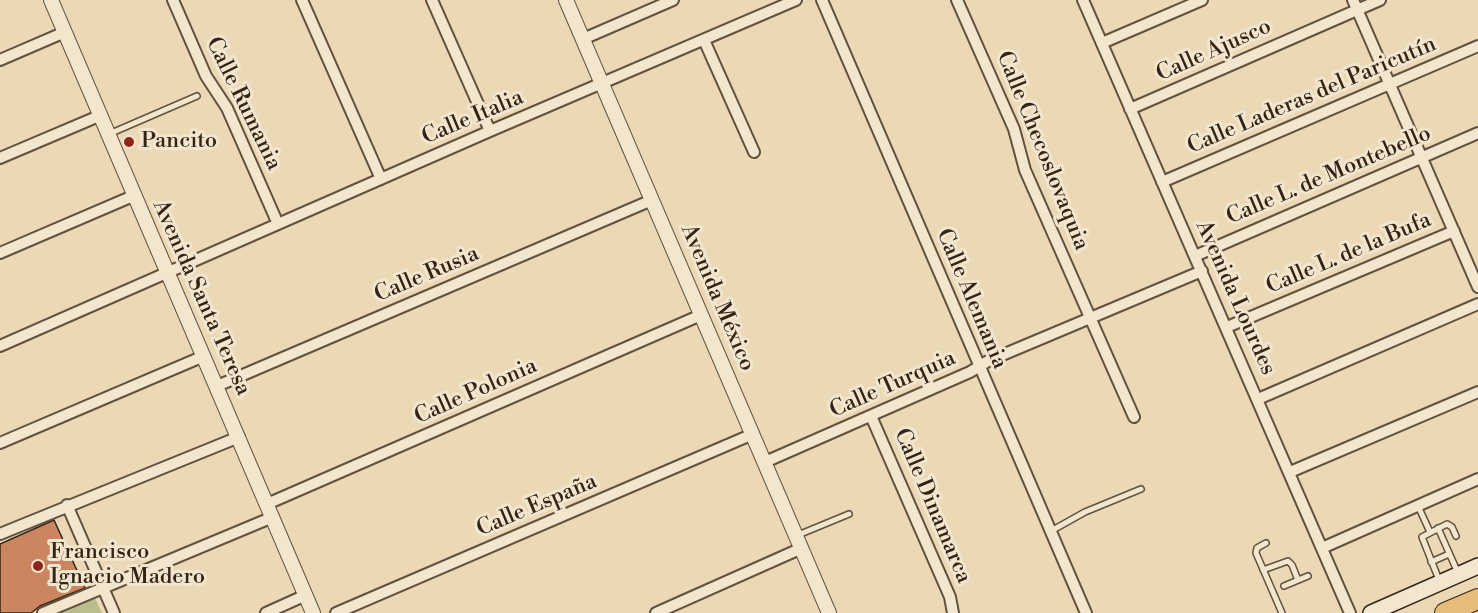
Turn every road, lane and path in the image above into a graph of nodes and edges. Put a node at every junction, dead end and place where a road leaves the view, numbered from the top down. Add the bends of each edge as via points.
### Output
1 (51, 0) edge
2 (173, 0) edge
3 (302, 0) edge
4 (432, 0) edge
5 (566, 0) edge
6 (672, 0) edge
7 (796, 0) edge
8 (822, 0) edge
9 (957, 0) edge
10 (1083, 0) edge
11 (1202, 0) edge
12 (1380, 0) edge
13 (1356, 5) edge
14 (65, 32) junction
15 (583, 39) junction
16 (704, 40) junction
17 (1102, 43) junction
18 (1478, 46) edge
19 (0, 60) edge
20 (1390, 83) junction
21 (603, 84) junction
22 (197, 96) dead end
23 (1130, 109) junction
24 (99, 117) junction
25 (490, 131) junction
26 (1478, 133) edge
27 (107, 134) junction
28 (754, 152) dead end
29 (0, 158) edge
30 (1422, 158) junction
31 (381, 179) junction
32 (1162, 182) junction
33 (133, 196) junction
34 (652, 200) junction
35 (278, 224) junction
36 (1454, 231) junction
37 (0, 253) edge
38 (1195, 256) junction
39 (1202, 271) junction
40 (167, 275) junction
41 (1478, 287) edge
42 (1478, 304) edge
43 (701, 315) junction
44 (1090, 318) junction
45 (1227, 327) junction
46 (0, 346) edge
47 (204, 356) junction
48 (979, 366) junction
49 (217, 386) junction
50 (1478, 392) edge
51 (1258, 399) junction
52 (871, 416) junction
53 (1134, 417) dead end
54 (753, 434) junction
55 (239, 436) junction
56 (0, 443) edge
57 (765, 462) junction
58 (1290, 472) junction
59 (1478, 479) edge
60 (1141, 489) dead end
61 (67, 505) junction
62 (1418, 506) junction
63 (270, 510) junction
64 (849, 514) dead end
65 (1438, 528) junction
66 (1051, 531) junction
67 (1430, 532) junction
68 (0, 534) edge
69 (1456, 536) dead end
70 (799, 542) junction
71 (1266, 543) dead end
72 (1322, 548) junction
73 (1449, 554) junction
74 (1431, 562) junction
75 (1478, 566) edge
76 (1263, 570) junction
77 (1458, 574) junction
78 (1308, 576) dead end
79 (1298, 580) junction
80 (1440, 582) junction
81 (102, 586) junction
82 (1284, 586) dead end
83 (306, 595) junction
84 (1478, 598) edge
85 (43, 613) edge
86 (114, 613) edge
87 (266, 613) edge
88 (313, 613) edge
89 (336, 613) edge
90 (656, 613) edge
91 (829, 613) edge
92 (953, 613) edge
93 (1086, 613) edge
94 (1282, 613) edge
95 (1350, 613) edge
96 (1371, 613) edge
97 (1445, 613) edge

1 - 14 street, Avenida Santa Teresa
2 - 35 street, Calle Rumania via 206,76 227,108
3 - 31 street
4 - 25 street
5 - 15 street, Avenida México
6 - 15 street
7 - 16 street, Calle Italia
8 - 48 street, Calle Alemania
9 - 44 street, Calle Checoslovaquia
10 - 17 street, Avenida Lourdes
11 - 17 street
12 - 13 street, Calle Ajusco
13 - 20 street
13 - 23 street, Calle Ajusco
14 - 19 street
14 - 24 street, Avenida Santa Teresa
15 - 21 street, Avenida México
16 - 21 street, Calle Italia
16 - 28 street
17 - 23 street, Avenida Lourdes
18 - 20 street, Calle Laderas del Paricutín
20 - 30 street
20 - 32 street, Calle Laderas del Paricutín
21 - 25 street, Calle Italia
21 - 34 street, Avenida México
22 - 27 lane
23 - 32 street, Avenida Lourdes
24 - 27 street, Avenida Santa Teresa
24 - 29 street
25 - 31 street, Calle Italia
26 - 30 street, Calle L. de Montebello
27 - 33 street, Avenida Santa Teresa
30 - 36 street
30 - 38 street, Calle L. de Montebello
31 - 35 street, Calle Italia
32 - 38 street, Avenida Lourdes
33 - 37 street
33 - 40 street, Avenida Santa Teresa
34 - 43 street, Avenida México
34 - 49 street, Calle Rusia
35 - 40 street, Calle Italia
36 - 41 street
36 - 45 street, Calle L. de la Bufa
38 - 39 street, Avenida Lourdes
39 - 44 street, Calle Turquia
39 - 45 street, Avenida Lourdes
40 - 46 street, Calle Italia
40 - 47 street, Avenida Santa Teresa
42 - 51 street
43 - 54 street, Avenida México
43 - 63 street, Calle Polonia
44 - 48 street, Calle Turquia
44 - 53 street, Calle Checoslovaquia
45 - 51 street, Avenida Lourdes
47 - 49 street, Avenida Santa Teresa
47 - 56 street
48 - 52 street, Calle Turquia
48 - 66 street, Calle Alemania
49 - 55 street, Avenida Santa Teresa
50 - 58 street
51 - 58 street, Avenida Lourdes
52 - 57 street, Calle Turquia
52 - 92 street, Calle Dinamarca via 950,597
54 - 57 street, Avenida México
54 - 89 street, Calle España
55 - 61 street
55 - 63 street, Avenida Santa Teresa
57 - 70 street, Avenida México
58 - 72 street, Avenida Lourdes
59 - 62 street
60 - 66 lane
61 - 68 street
61 - 81 street
62 - 67 lane
62 - 72 street
63 - 81 street, Calle Polonia
63 - 83 street, Avenida Santa Teresa
64 - 70 lane
65 - 67 lane
65 - 69 lane via 1449,525
65 - 73 lane
66 - 93 street, Calle Alemania
67 - 74 lane via 1421,539
70 - 90 street
70 - 91 street, Avenida México
71 - 76 lane via 1256,551
72 - 95 street, Avenida Lourdes
73 - 74 lane
73 - 77 lane
74 - 80 lane
75 - 77 main road
76 - 79 lane via 1288,561
76 - 94 lane
77 - 80 main road
78 - 79 lane
79 - 82 lane
80 - 96 main road
81 - 85 street, Calle Polonia
81 - 86 street
83 - 87 street
83 - 88 street, Avenida Santa Teresa
84 - 97 highway

